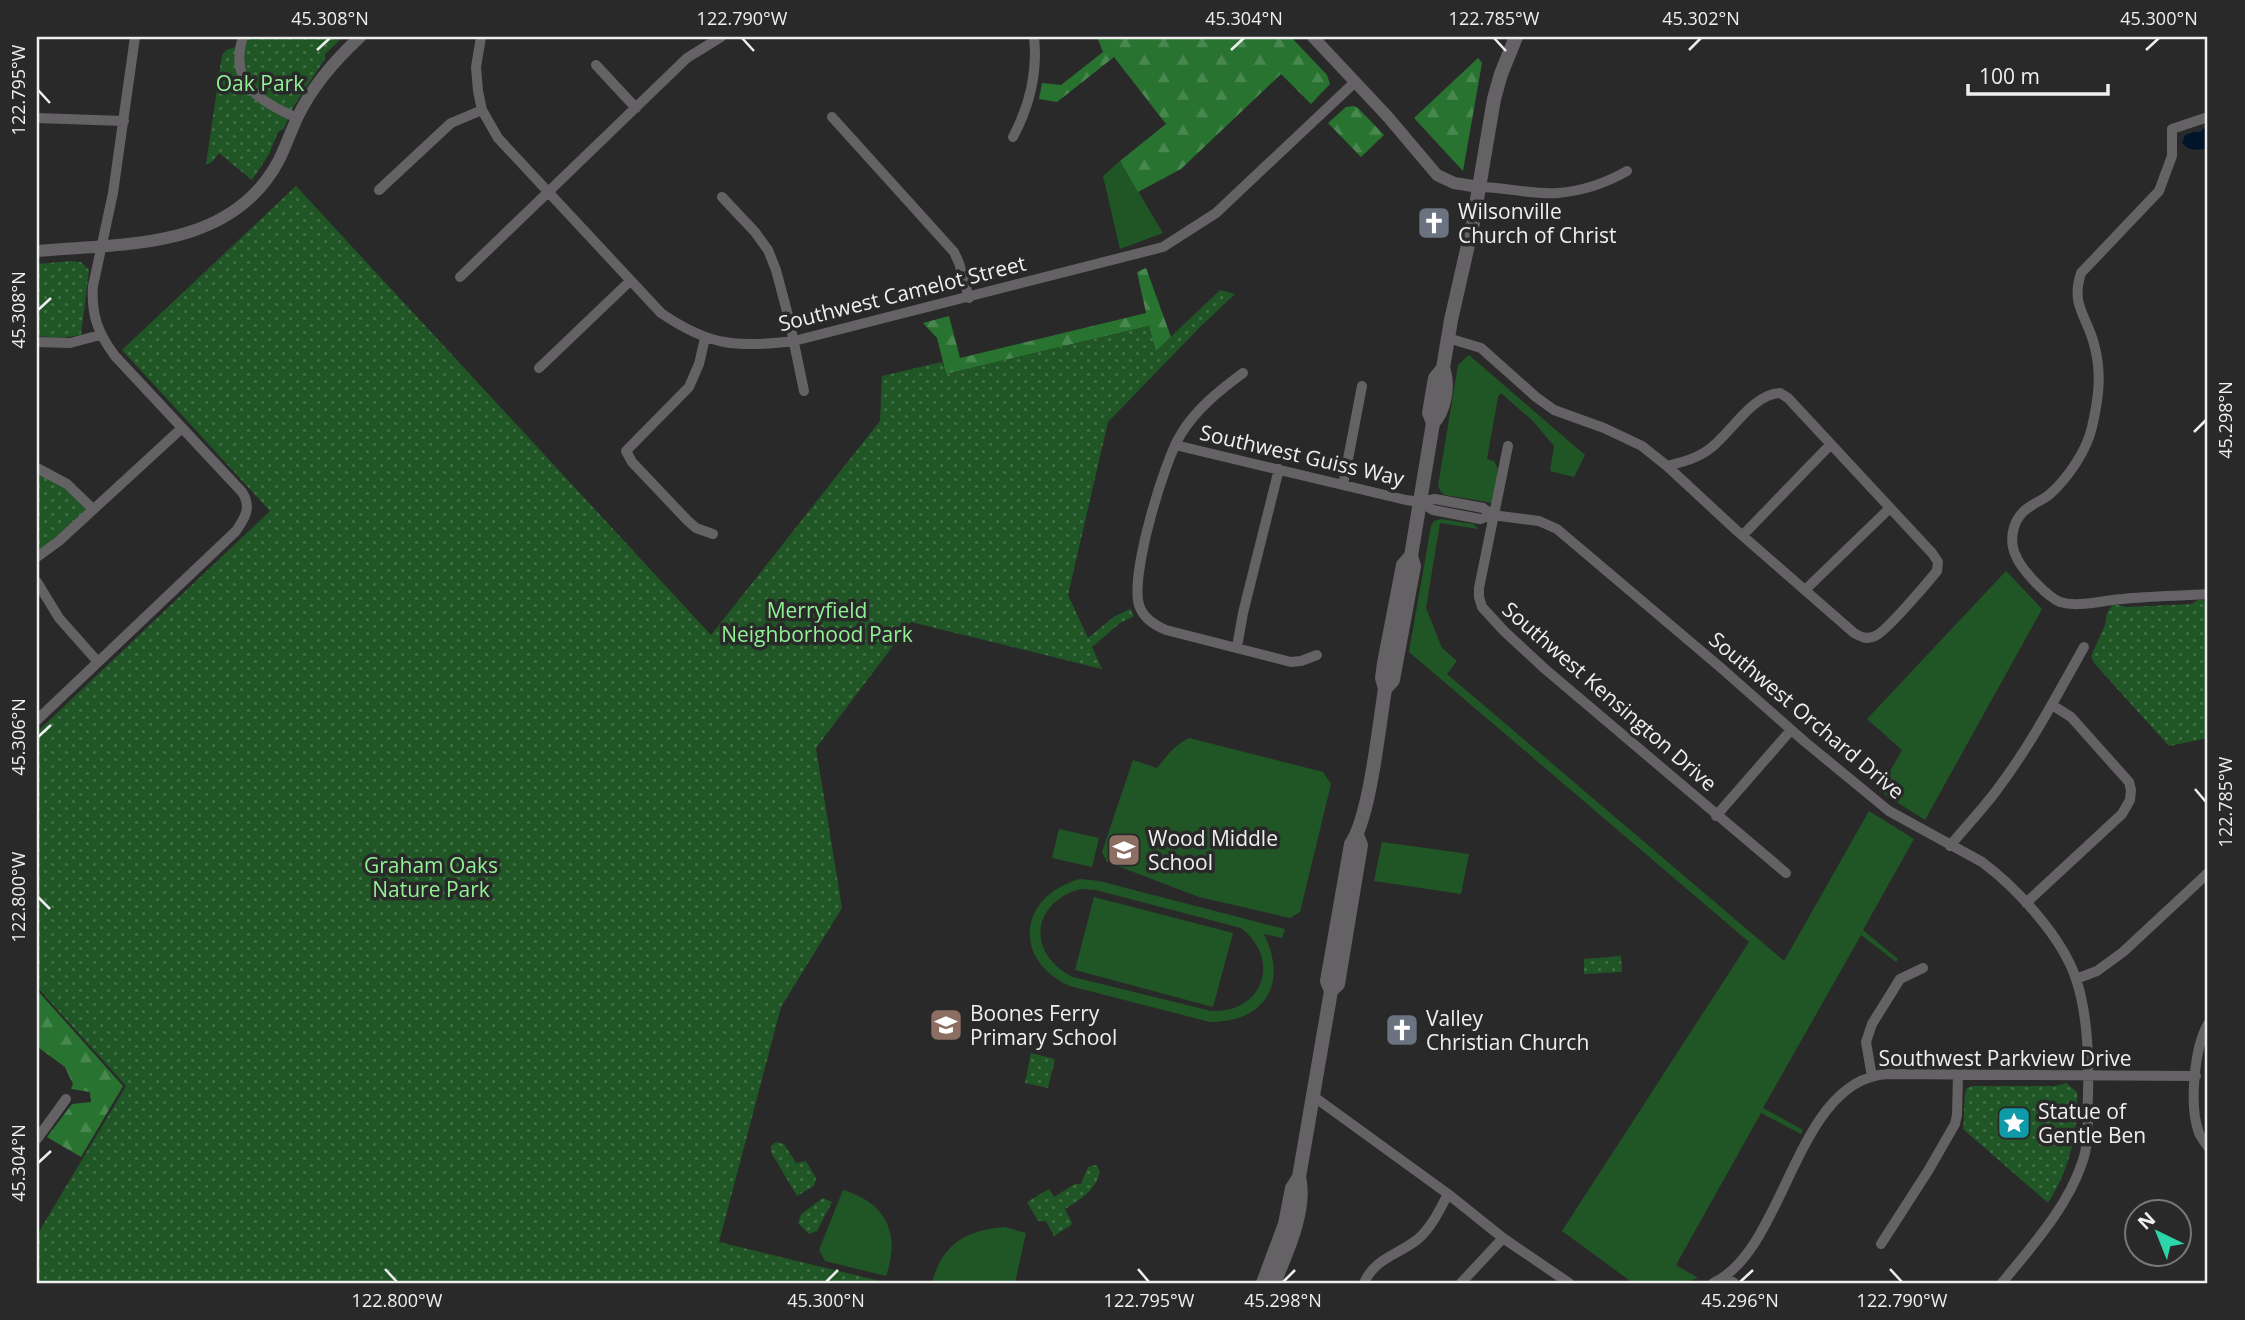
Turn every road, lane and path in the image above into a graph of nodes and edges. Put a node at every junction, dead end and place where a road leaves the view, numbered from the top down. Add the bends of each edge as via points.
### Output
1 (135, 37) edge
2 (243, 37) edge
3 (359, 37) edge
4 (481, 37) edge
5 (721, 37) edge
6 (1034, 37) edge
7 (1313, 37) edge
8 (1516, 37) edge
9 (596, 65) dead end
10 (1356, 82) junction
11 (636, 108) junction
12 (482, 110) junction
13 (832, 117) dead end
14 (2208, 117) edge
15 (37, 118) edge
16 (297, 118) junction
17 (124, 121) junction
18 (1013, 136) dead end
19 (1627, 171) dead end
20 (1479, 187) junction
21 (379, 190) dead end
22 (548, 194) junction
23 (722, 197) dead end
24 (102, 245) junction
25 (37, 251) edge
26 (460, 277) dead end
27 (629, 282) junction
28 (968, 298) junction
29 (100, 335) junction
30 (705, 338) junction
31 (1448, 338) junction
32 (794, 341) junction
33 (37, 342) edge
34 (539, 368) dead end
35 (1242, 373) dead end
36 (1362, 386) dead end
37 (804, 391) dead end
38 (182, 428) junction
39 (1831, 444) junction
40 (1175, 445) junction
41 (1508, 446) dead end
42 (1667, 466) junction
43 (37, 468) edge
44 (1279, 469) junction
45 (1343, 485) junction
46 (1420, 502) junction
47 (1890, 508) junction
48 (93, 509) junction
49 (1492, 515) junction
50 (713, 534) dead end
51 (1742, 535) junction
52 (37, 557) edge
53 (37, 582) edge
54 (1805, 590) junction
55 (2208, 594) edge
56 (1237, 647) junction
57 (2084, 647) dead end
58 (1317, 655) dead end
59 (98, 662) junction
60 (2052, 705) junction
61 (37, 720) edge
62 (1791, 730) junction
63 (1716, 816) junction
64 (1950, 846) junction
65 (1786, 873) dead end
66 (2208, 873) edge
67 (2026, 904) junction
68 (1923, 968) dead end
69 (2076, 979) junction
70 (2208, 1024) edge
71 (1958, 1076) junction
72 (2088, 1076) junction
73 (2196, 1076) junction
74 (1872, 1077) junction
75 (1313, 1096) junction
76 (66, 1099) dead end
77 (37, 1139) edge
78 (2208, 1147) edge
79 (1299, 1177) junction
80 (1448, 1194) junction
81 (1503, 1238) junction
82 (1881, 1244) dead end
83 (1725, 1276) junction
84 (1263, 1283) edge
85 (1274, 1283) edge
86 (1364, 1283) edge
87 (1461, 1283) edge
88 (1569, 1283) edge
89 (1713, 1283) edge
90 (1734, 1283) edge
91 (2002, 1283) edge

1 - 17 street
2 - 16 street via 240,66 249,88 263,102
3 - 16 street via 321,78
4 - 12 street, Southwest Camelot Street via 476,78
5 - 11 street via 687,58
6 - 18 street via 1032,89
7 - 10 street
8 - 20 main road via 1494,99
9 - 11 street
10 - 20 street via 1437,175
10 - 28 street, Southwest Camelot Street via 1216,213 1163,247
11 - 22 street
12 - 21 street via 451,123
12 - 22 street, Southwest Camelot Street via 504,146
13 - 28 street via 954,252
14 - 55 street via 2172,129 2172,156 2155,197 2081,273 2078,304 2096,350 2099,376 2091,432 2057,487 2023,512 2013,533 2014,553 2022,567 2062,603
15 - 17 street
16 - 24 street via 267,180 222,219 179,237
17 - 24 street
19 - 20 street via 1592,186 1557,193
20 - 31 main road
22 - 26 street
22 - 27 street, Southwest Camelot Street
23 - 32 street via 768,250
24 - 25 street
24 - 29 street via 92,297
27 - 30 street, Southwest Camelot Street via 661,313
27 - 34 street
28 - 32 street, Southwest Camelot Street
29 - 33 street via 70,343
29 - 38 street
30 - 32 street, Southwest Camelot Street via 760,346
30 - 50 street via 689,387 626,451 695,528
31 - 42 street via 1481,348 1554,411 1622,436
31 - 46 main road via 1429,413 1433,424
32 - 37 street
35 - 40 street via 1198,412
36 - 45 street
38 - 48 street
38 - 59 street via 242,492 247,512 236,531
39 - 42 street via 1788,398 1771,393 1713,446
39 - 47 street
39 - 51 street
40 - 44 street, Southwest Guiss Way
40 - 56 street via 1155,497 1137,592 1140,609 1148,620 1166,630
41 - 49 street, Southwest Kensington Drive
42 - 51 street
43 - 48 street via 67,484
44 - 45 street, Southwest Guiss Way
44 - 56 street
45 - 46 street, Southwest Guiss Way
46 - 49 street, Southwest Orchard Drive via 1435,499 1483,508
46 - 75 main road via 1411,556 1415,566 1393,680 1385,689 1357,835 1362,845 1338,984 1331,992
47 - 54 street
47 - 54 street via 1938,562 1937,571 1884,631 1871,638 1854,633
48 - 52 street
49 - 62 street, Southwest Orchard Drive via 1539,522 1558,530
49 - 63 street, Southwest Kensington Drive via 1479,588 1488,616
51 - 54 street
53 - 59 street via 60,618
56 - 58 street via 1291,662
57 - 60 street
59 - 61 street
60 - 64 street via 1998,789
60 - 67 street via 2071,717 2123,773 2129,782 2130,800 2122,814
62 - 63 street
62 - 64 street, Southwest Orchard Drive via 1889,811
63 - 65 street, Southwest Kensington Drive
64 - 67 street, Southwest Orchard Drive via 1982,862
66 - 69 street via 2123,952 2097,971
67 - 69 street, Southwest Orchard Drive via 2059,946
68 - 74 street via 1900,979 1872,1024 1866,1042
69 - 72 street, Southwest Orchard Drive via 2084,1015
70 - 73 street via 2198,1046
71 - 72 street, Southwest Parkview Drive
71 - 74 street, Southwest Parkview Drive
71 - 82 street via 1955,1124
72 - 73 street, Southwest Parkview Drive
72 - 91 street, Southwest Orchard Drive via 2083,1163 2058,1209
73 - 78 street via 2195,1115 2199,1135
74 - 83 street, Southwest Parkview Drive via 1830,1107 1761,1233
75 - 79 main road
75 - 80 street
76 - 77 street
79 - 84 main road
79 - 85 main road via 1302,1190 1297,1217
80 - 81 street
80 - 86 street via 1424,1233 1377,1264
81 - 87 street
81 - 88 street
83 - 89 street, Southwest Parkview Drive
83 - 90 street

